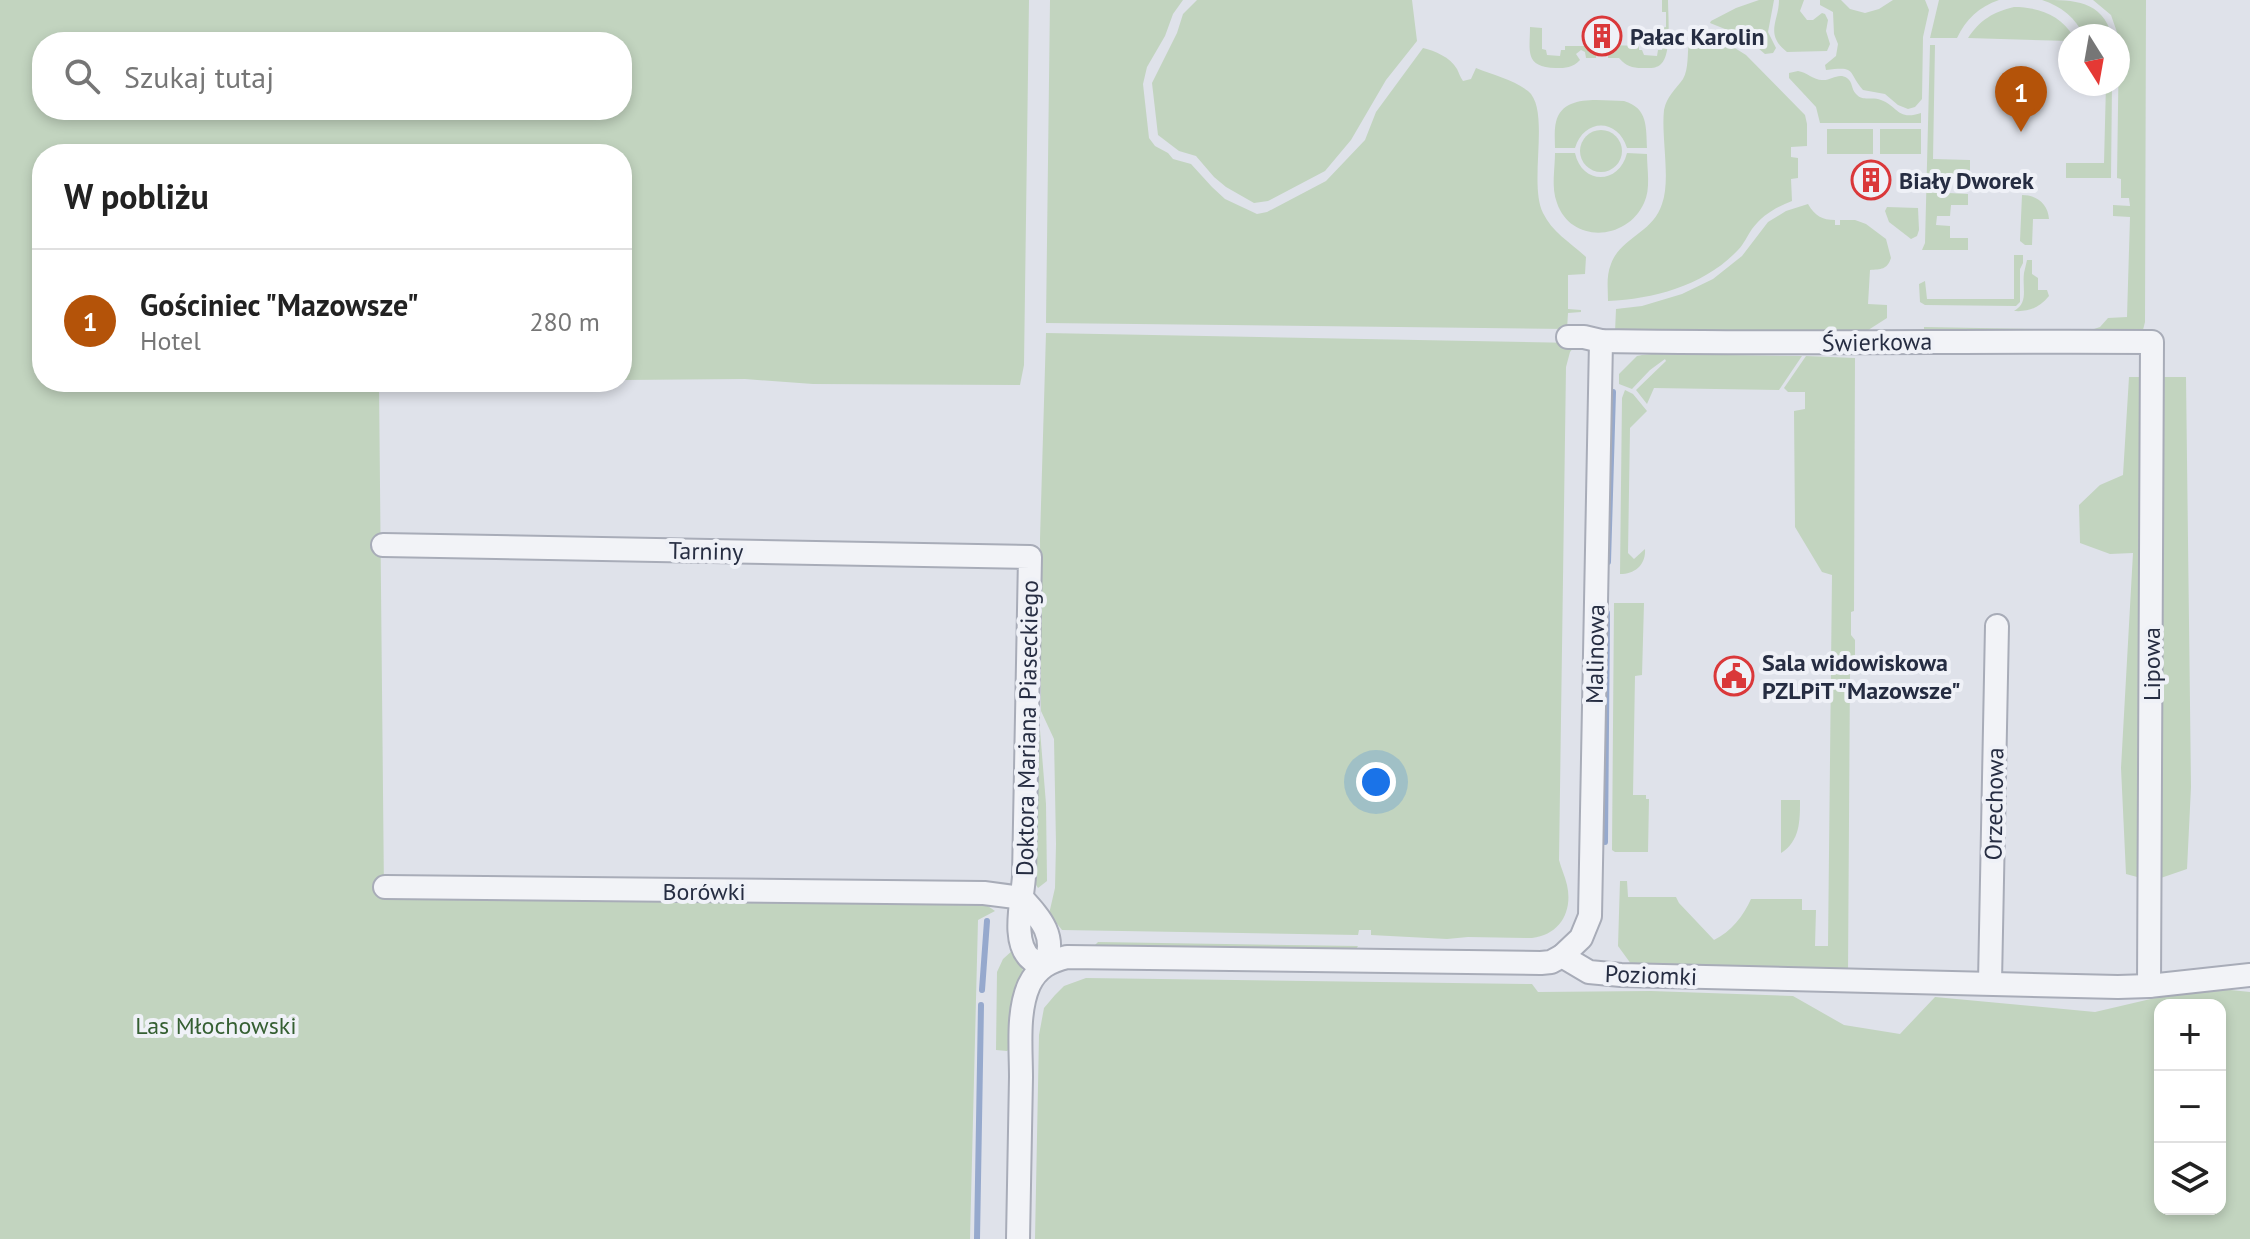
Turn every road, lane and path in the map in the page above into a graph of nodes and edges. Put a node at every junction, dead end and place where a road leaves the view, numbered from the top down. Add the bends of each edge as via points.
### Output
1 (1568, 337) dead end
2 (1601, 341) junction
3 (2152, 342) joint
4 (383, 545) dead end
5 (1030, 557) joint
6 (1997, 626) dead end
7 (385, 887) dead end
8 (1022, 898) junction
9 (1562, 956) junction
10 (1051, 962) junction
11 (2250, 975) edge
12 (1990, 982) junction
13 (2149, 986) junction
14 (1018, 1239) edge

1 - 2 street, Świerkowa
2 - 3 street, Świerkowa
2 - 9 street, Malinowa via 1590,916 1581,938
3 - 13 street, Lipowa
4 - 5 street, Tarniny
5 - 8 street, Doktora Mariana Piaseckiego
6 - 12 street, Orzechowa
7 - 8 street, Borówki via 984,893
8 - 10 street, Doktora Mariana Piaseckiego via 1018,918 1030,959
9 - 10 street via 1541,963 1081,956
9 - 12 street, Poziomki via 1589,972 1607,974
10 - 14 street via 1027,989 1023,1016
11 - 13 street, Poziomki
12 - 13 street, Poziomki

